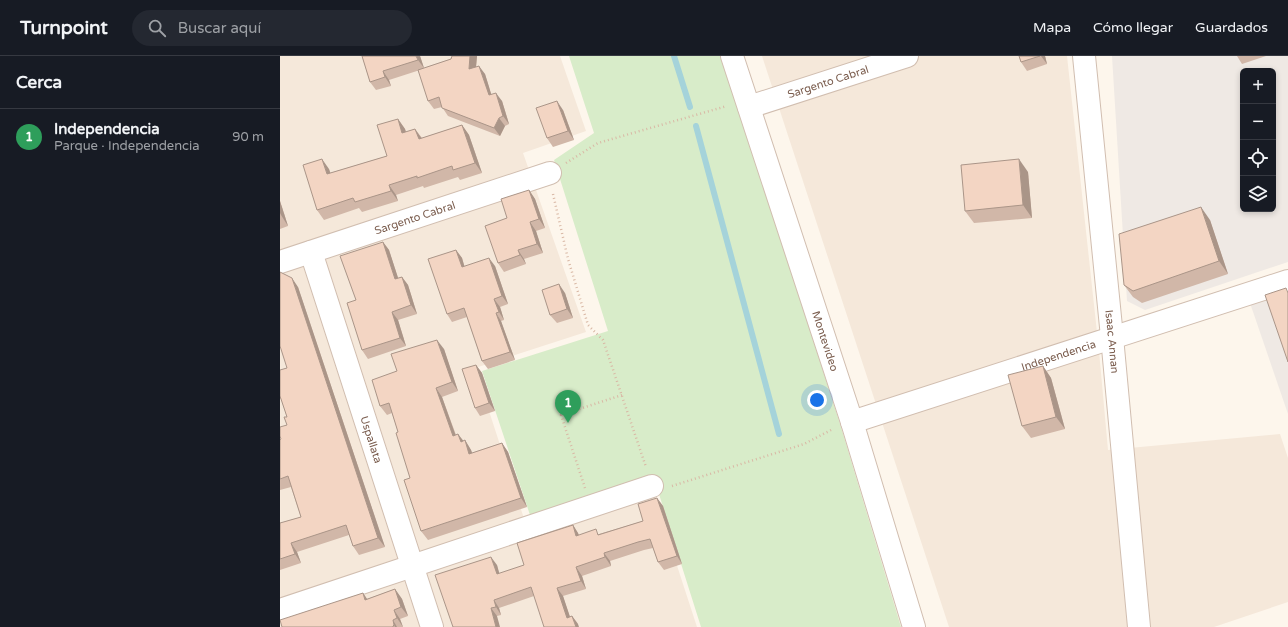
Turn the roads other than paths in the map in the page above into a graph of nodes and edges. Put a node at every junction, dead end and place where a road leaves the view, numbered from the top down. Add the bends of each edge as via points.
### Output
1 (732, 56) edge
2 (907, 56) edge
3 (1084, 56) edge
4 (749, 107) junction
5 (550, 173) road end
6 (311, 252) junction
7 (280, 262) edge
8 (1288, 281) edge
9 (1112, 337) junction
10 (852, 422) junction
11 (652, 486) road end
12 (412, 566) junction
13 (280, 610) edge
14 (432, 627) edge
15 (914, 627) edge
16 (1139, 627) edge

1 - 4 street, Montevideo
2 - 4 street, Sargento Cabral
3 - 9 street, Isaac Annan
4 - 10 street, Montevideo
5 - 6 street, Sargento Cabral
6 - 7 street, Sargento Cabral
6 - 12 street, Uspallata
8 - 9 street, Independencia
9 - 10 street, Independencia
9 - 16 street, Isaac Annan
10 - 15 street, Montevideo
11 - 12 street
12 - 13 street
12 - 14 street, Uspallata

